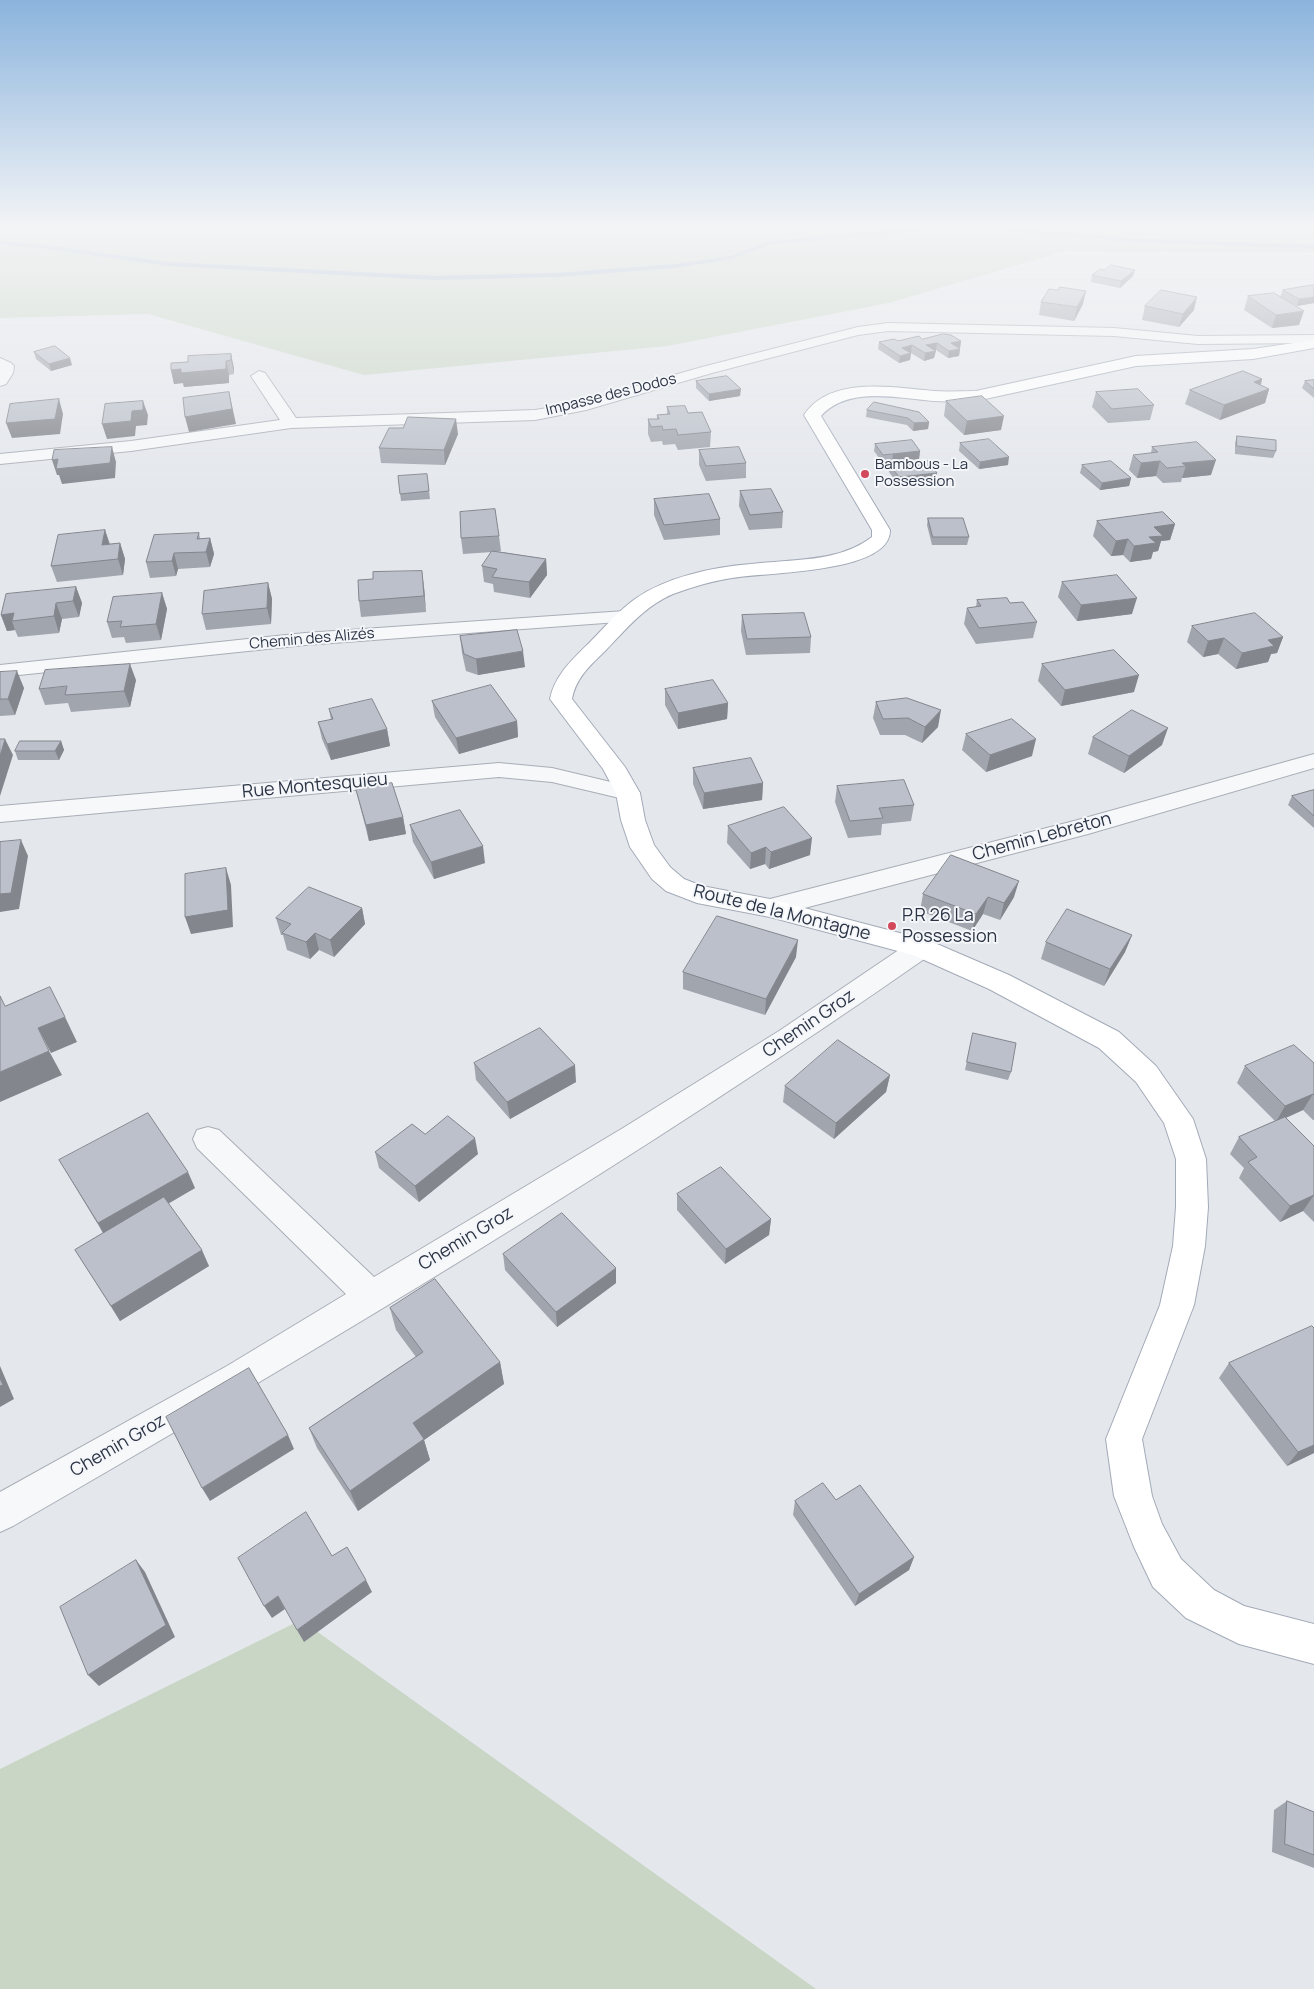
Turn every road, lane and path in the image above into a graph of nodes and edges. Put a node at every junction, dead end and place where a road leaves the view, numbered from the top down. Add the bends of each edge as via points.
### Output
1 (1314, 339) edge
2 (1314, 344) edge
3 (0, 363) edge
4 (259, 376) dead end
5 (0, 381) edge
6 (291, 423) junction
7 (0, 460) edge
8 (625, 617) junction
9 (0, 671) edge
10 (1314, 761) edge
11 (628, 792) junction
12 (0, 814) edge
13 (770, 908) junction
14 (921, 948) junction
15 (208, 1139) dead end
16 (371, 1296) junction
17 (0, 1513) edge
18 (1314, 1644) edge

1 - 6 street, Impasse des Dodos via 1198,340 1114,332 888,327 858,331 580,406 535,414
2 - 8 main road, Route de la Montagne via 1235,355 1136,361 976,396 861,392 823,402 812,415 881,530 881,539 874,547 848,558 732,572 682,586 658,593
3 - 5 street via 6,366
4 - 6 street
6 - 7 street, Impasse des Dodos via 131,446
8 - 9 street, Chemin des Alizés via 305,639
8 - 11 main road, Route de la Montagne via 575,669 562,687 561,700 600,747
10 - 13 street, Chemin Lebreton via 1070,830
11 - 12 street, Rue Montesquieu via 552,775 499,770
11 - 13 main road, Route de la Montagne via 642,847 675,885 697,894
13 - 14 main road, Route de la Montagne
14 - 16 street, Chemin Groz via 789,1039
14 - 18 main road, Route de la Montagne via 999,982 1109,1040 1146,1074 1178,1119 1191,1159 1189,1246 1177,1305 1124,1440 1133,1496 1147,1534 1167,1573 1200,1604 1239,1624
15 - 16 street
16 - 17 street, Chemin Groz

